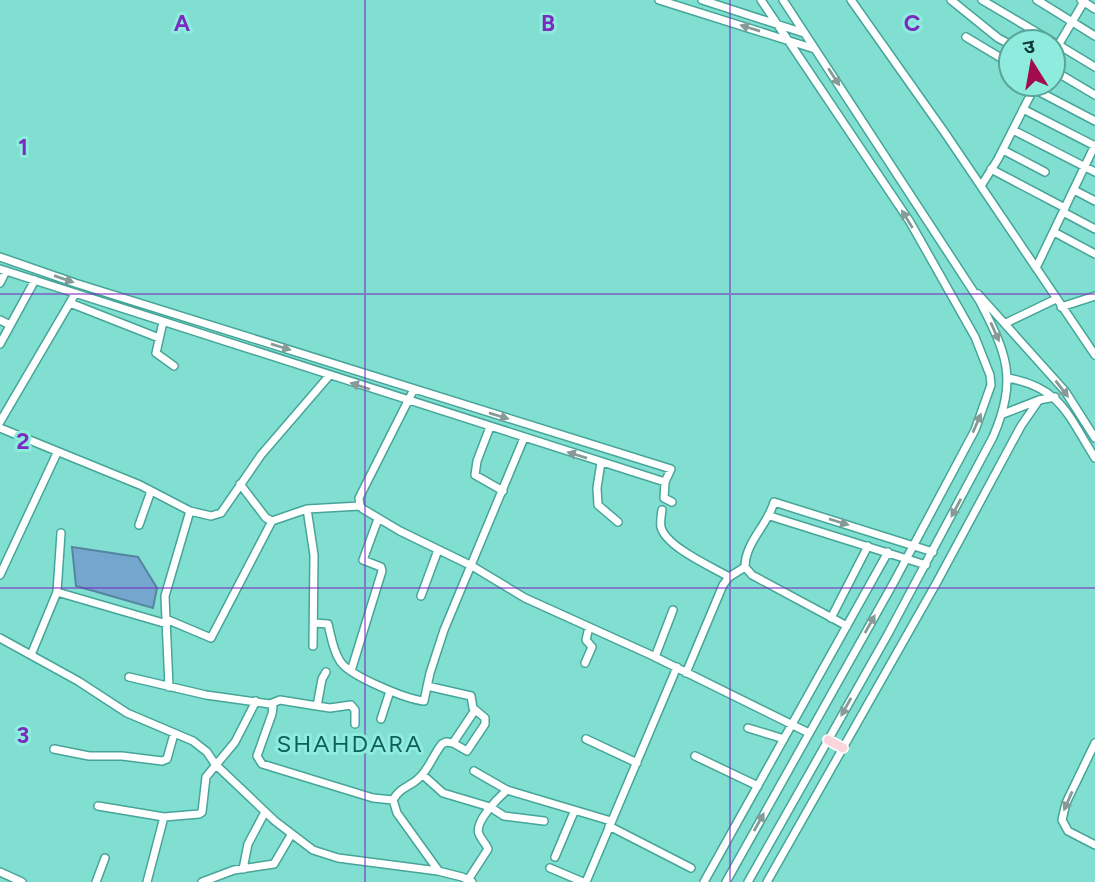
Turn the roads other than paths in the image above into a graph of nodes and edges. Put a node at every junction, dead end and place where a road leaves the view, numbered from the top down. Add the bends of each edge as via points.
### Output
1 (659, 0) edge
2 (702, 0) edge
3 (761, 0) edge
4 (783, 0) edge
5 (851, 0) edge
6 (951, 0) edge
7 (982, 0) edge
8 (1037, 0) edge
9 (1083, 1) edge
10 (1095, 9) edge
11 (1072, 23) junction
12 (777, 24) junction
13 (1030, 28) edge
14 (1067, 29) edge
15 (806, 34) junction
16 (1095, 36) edge
17 (966, 37) dead end
18 (997, 37) edge
19 (788, 40) junction
20 (816, 49) junction
21 (1067, 50) edge
22 (997, 56) edge
23 (1095, 67) edge
24 (1067, 78) edge
25 (1095, 95) edge
26 (1029, 98) edge
27 (1054, 98) edge
28 (1023, 110) junction
29 (1095, 121) edge
30 (1013, 130) junction
31 (1095, 146) edge
32 (1003, 150) junction
33 (1085, 166) junction
34 (991, 169) junction
35 (1045, 172) dead end
36 (1095, 172) edge
37 (981, 186) junction
38 (1074, 190) junction
39 (1095, 201) edge
40 (1064, 210) junction
41 (1095, 229) edge
42 (1054, 232) junction
43 (1095, 254) edge
44 (0, 257) edge
45 (1036, 268) junction
46 (3, 270) edge
47 (35, 280) junction
48 (0, 283) edge
49 (968, 283) junction
50 (75, 293) junction
51 (1095, 296) edge
52 (1056, 299) junction
53 (70, 303) junction
54 (1061, 307) junction
55 (0, 320) edge
56 (163, 322) junction
57 (1006, 323) junction
58 (10, 325) junction
59 (159, 338) junction
60 (0, 344) edge
61 (1095, 355) edge
62 (174, 366) dead end
63 (330, 376) junction
64 (1008, 378) junction
65 (414, 389) junction
66 (1055, 397) junction
67 (1040, 400) junction
68 (407, 401) junction
69 (1003, 414) junction
70 (0, 422) edge
71 (490, 427) junction
72 (0, 428) edge
73 (524, 438) junction
74 (1095, 438) edge
75 (57, 453) junction
76 (1095, 458) edge
77 (601, 462) junction
78 (665, 482) junction
79 (240, 484) junction
80 (151, 491) junction
81 (503, 491) junction
82 (672, 502) dead end
83 (360, 506) junction
84 (307, 509) junction
85 (662, 510) dead end
86 (190, 511) junction
87 (770, 516) junction
88 (378, 519) junction
89 (272, 521) junction
90 (618, 522) dead end
91 (139, 524) dead end
92 (61, 533) dead end
93 (913, 545) junction
94 (868, 546) junction
95 (438, 550) junction
96 (888, 552) junction
97 (906, 558) junction
98 (929, 558) junction
99 (472, 566) junction
100 (945, 566) junction
101 (745, 567) junction
102 (0, 576) edge
103 (729, 576) junction
104 (57, 592) junction
105 (421, 596) dead end
106 (673, 610) dead end
107 (831, 618) junction
108 (167, 622) junction
109 (314, 623) junction
110 (589, 626) junction
111 (847, 626) junction
112 (0, 638) edge
113 (313, 646) dead end
114 (31, 655) junction
115 (655, 657) junction
116 (585, 663) dead end
117 (677, 667) junction
118 (351, 671) junction
119 (326, 673) dead end
120 (687, 673) junction
121 (129, 677) dead end
122 (427, 686) junction
123 (169, 687) junction
124 (390, 691) junction
125 (256, 701) junction
126 (270, 704) junction
127 (317, 706) junction
128 (475, 710) junction
129 (381, 719) dead end
130 (355, 724) dead end
131 (792, 724) junction
132 (748, 728) dead end
133 (809, 733) junction
134 (174, 734) junction
135 (586, 739) dead end
136 (784, 739) junction
137 (828, 740) junction
138 (453, 743) junction
139 (1095, 743) edge
140 (843, 748) junction
141 (54, 749) dead end
142 (695, 756) dead end
143 (637, 763) junction
144 (215, 764) junction
145 (474, 771) dead end
146 (423, 775) junction
147 (758, 786) junction
148 (507, 790) junction
149 (393, 800) junction
150 (98, 806) dead end
151 (490, 807) junction
152 (265, 812) junction
153 (574, 812) junction
154 (164, 817) junction
155 (544, 821) dead end
156 (610, 823) junction
157 (291, 835) junction
158 (1095, 845) edge
159 (555, 857) dead end
160 (105, 858) dead end
161 (550, 868) dead end
162 (691, 868) dead end
163 (243, 869) junction
164 (438, 871) junction
165 (0, 872) edge
166 (447, 873) junction
167 (470, 881) edge
168 (22, 882) edge
169 (96, 882) edge
170 (147, 882) edge
171 (202, 882) edge
172 (440, 882) edge
173 (585, 882) edge
174 (704, 882) edge
175 (726, 882) edge
176 (748, 882) edge
177 (767, 882) edge

19 -> 1 street
2 - 12 street
3 - 12 street
4 - 15 street
5 - 37 street
6 - 18 street
7 - 13 street
8 - 11 street
9 - 10 street
9 - 11 street
11 - 14 street
11 - 16 street
12 - 15 street
12 - 19 street
15 - 20 street
17 - 22 street
19 - 20 street
93 -> 19 street via 975,430 988,398 990,375 975,337 909,222
20 -> 49 street
21 - 23 street
24 - 25 street
26 - 28 street
27 - 29 street
28 - 30 street
28 - 31 street
30 - 32 street
30 - 33 street
31 - 33 street
32 - 34 street
32 - 35 street
33 - 36 street
33 - 38 street
34 - 37 street
34 - 40 street
37 - 45 street
38 - 39 street
38 - 40 street
40 - 41 street
40 - 42 street
42 - 43 street
42 - 45 street
44 -> 65 street
45 - 52 street
46 - 47 street
46 - 48 street
47 - 50 street
47 - 58 street
49 - 57 street
49 -> 64 street via 997,334
50 - 53 street
50 - 56 street
51 - 54 street
52 - 54 street
52 - 57 street
53 - 59 street
53 - 70 street
54 - 61 street
55 - 58 street
56 - 59 street
56 - 63 street
57 -> 74 street via 1065,391
58 - 60 street
59 - 62 street via 156,353
68 -> 63 street
63 - 79 street
64 - 66 street via 1030,382
64 - 69 street
65 - 68 street
65 -> 78 street via 671,469
66 - 67 street
66 - 76 street
67 - 69 street
67 - 100 street via 1021,426
68 - 71 street
68 - 83 street via 359,498
69 -> 98 street
71 - 73 street
71 - 81 street via 475,475
72 - 75 street
77 -> 73 street
73 - 81 street
75 - 80 street
75 - 102 street
77 - 78 street
77 - 90 street via 598,505
78 - 82 street via 664,498
79 - 86 street via 216,516
79 - 89 street
80 - 86 street
80 - 91 street
81 - 99 street
83 - 84 street
83 - 88 street
84 - 89 street
84 - 109 street via 314,555
85 - 103 street via 660,526 675,546
86 - 108 street via 165,596
87 -> 93 street via 774,502
87 - 94 street
87 - 101 street via 747,552
88 - 95 street
88 - 118 street via 363,560 382,571
89 - 108 street via 211,638
92 - 104 street
93 - 97 street
93 - 98 street
94 - 96 street
94 - 107 street
95 - 99 street
95 - 105 street
96 - 97 street
96 - 111 street
97 - 98 street
133 -> 97 street
98 - 100 street
98 -> 137 street
99 - 110 street via 525,598
99 - 122 street
100 - 140 street
101 - 103 street
101 - 107 street
103 - 120 street
104 - 108 street
104 - 114 street
106 - 115 street
107 - 111 street
108 - 123 street
109 - 113 street
109 - 118 street via 328,624 336,654
110 - 115 street
110 - 116 street via 586,640 592,647
111 - 131 street
112 - 114 street
114 - 134 street via 127,713
115 - 117 street
117 - 120 street
117 - 143 street
118 - 124 street
119 - 127 street
120 - 131 street
121 - 123 street
122 - 124 street via 424,701
122 - 128 street via 468,695
123 - 125 street
124 - 129 street
125 - 126 street
125 - 144 street via 235,742
126 - 127 street via 280,700
126 - 149 street via 272,714 257,756 262,764
127 - 130 street via 351,705
128 - 138 street
128 - 138 street via 486,720 473,743 467,751
131 - 133 street
131 - 136 street
132 - 136 street
175 -> 133 street
134 - 141 street via 167,759 162,761
134 - 144 street via 193,741
135 - 143 street
136 - 147 street
137 - 140 main road
137 - 176 street
138 - 146 street via 442,744
139 -> 158 street via 1062,814 1068,831
140 - 177 street
142 - 147 street
143 - 156 street
144 - 152 street
144 - 154 street via 206,777 202,812
145 - 148 street
146 - 149 street via 397,792
146 - 151 street via 443,793
147 - 174 street
148 - 151 street
148 - 153 street
149 - 164 street via 397,813
150 - 154 street
151 - 155 street via 504,816
151 - 167 street via 478,830 488,849
152 - 157 street
152 - 163 street via 248,844
153 - 156 street
153 - 159 street
154 - 170 street
156 - 162 street
156 - 173 street
157 - 163 street via 274,864
157 - 164 street via 313,850 338,858
160 - 169 street
161 - 173 street
163 - 171 street
164 - 166 street
165 - 168 street
166 - 167 street
166 - 172 street

